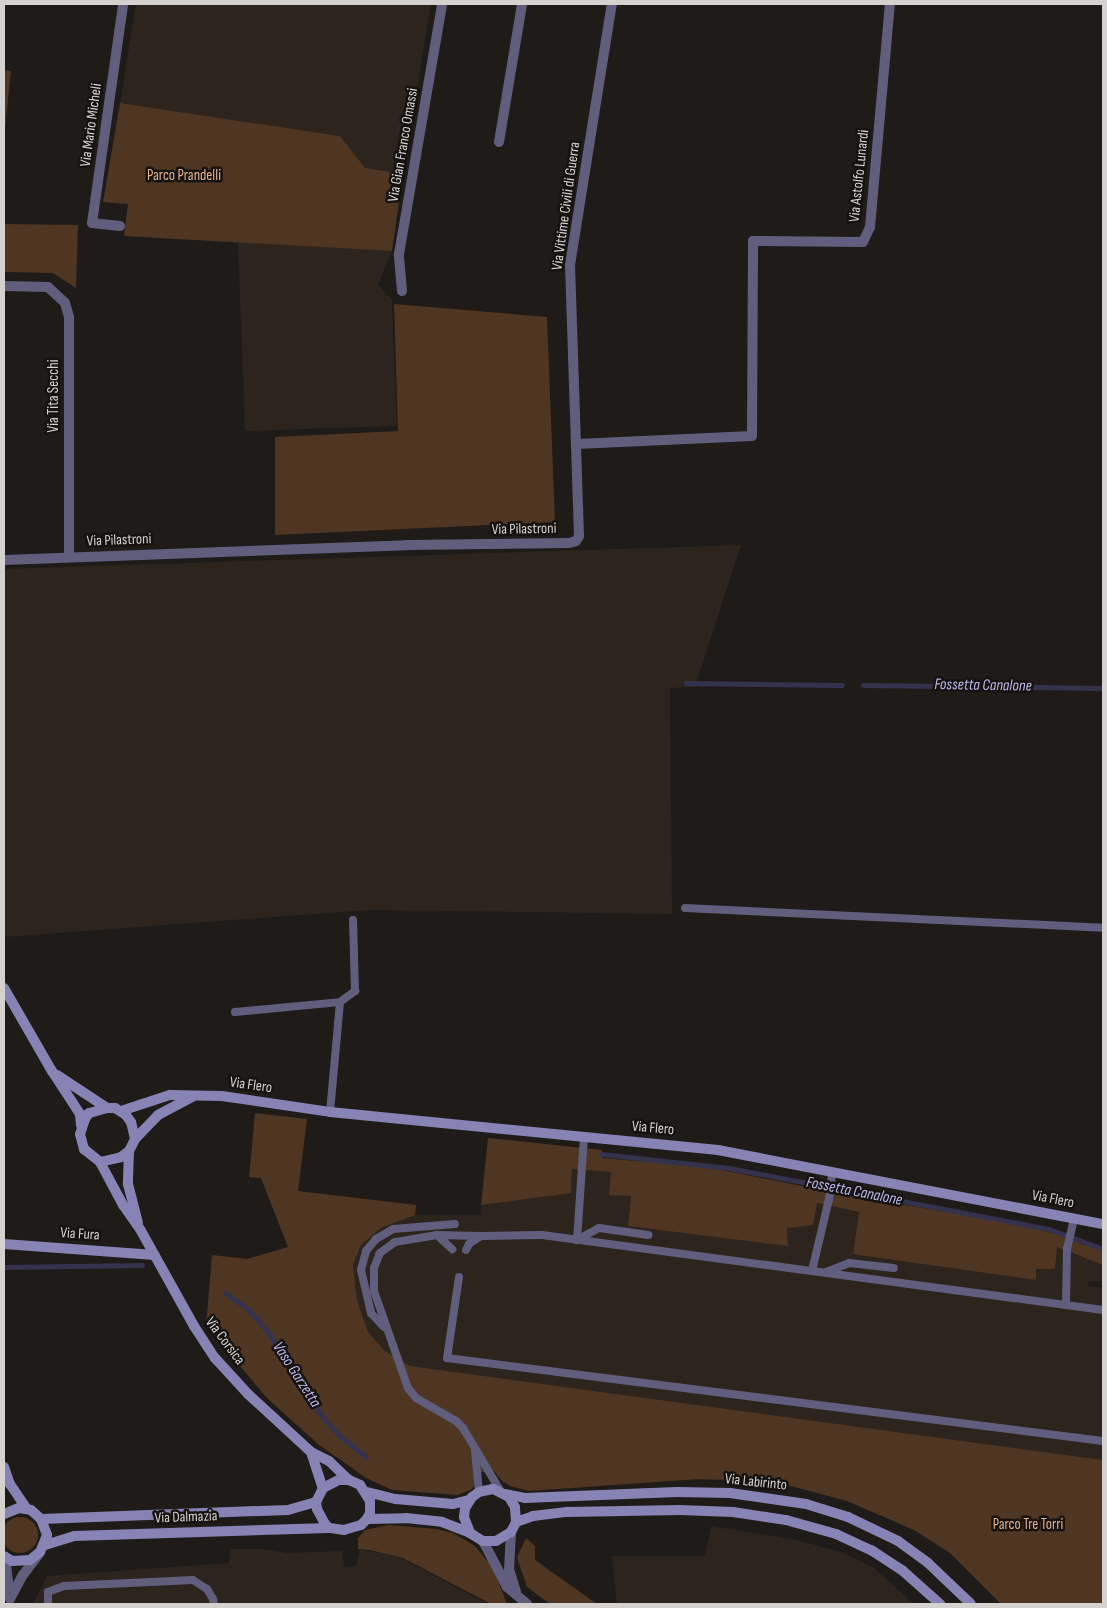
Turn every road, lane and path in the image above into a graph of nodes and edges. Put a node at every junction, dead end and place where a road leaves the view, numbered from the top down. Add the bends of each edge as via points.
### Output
1 (123, 4) edge
2 (442, 4) edge
3 (522, 4) edge
4 (612, 4) edge
5 (890, 4) edge
6 (499, 142) dead end
7 (120, 226) dead end
8 (4, 286) edge
9 (402, 291) dead end
10 (577, 444) junction
11 (69, 556) junction
12 (4, 560) edge
13 (685, 908) dead end
14 (354, 920) dead end
15 (1103, 928) edge
16 (4, 988) edge
17 (340, 1002) junction
18 (235, 1012) dead end
19 (52, 1071) junction
20 (195, 1095) junction
21 (107, 1108) junction
22 (120, 1111) junction
23 (330, 1112) junction
24 (81, 1126) junction
25 (135, 1139) junction
26 (584, 1141) junction
27 (128, 1151) junction
28 (100, 1162) junction
29 (832, 1173) junction
30 (1074, 1218) junction
31 (455, 1224) dead end
32 (1103, 1224) edge
33 (140, 1229) junction
34 (649, 1235) dead end
35 (437, 1236) junction
36 (481, 1236) junction
37 (577, 1240) junction
38 (4, 1244) edge
39 (452, 1249) dead end
40 (466, 1250) dead end
41 (155, 1255) junction
42 (894, 1268) dead end
43 (812, 1271) junction
44 (825, 1272) junction
45 (459, 1277) dead end
46 (1066, 1305) junction
47 (1103, 1310) edge
48 (386, 1330) junction
49 (1103, 1441) edge
50 (473, 1443) junction
51 (311, 1452) junction
52 (4, 1467) edge
53 (349, 1480) junction
54 (323, 1488) junction
55 (367, 1492) junction
56 (479, 1492) junction
57 (503, 1493) junction
58 (469, 1500) junction
59 (316, 1502) junction
60 (26, 1508) junction
61 (4, 1513) edge
62 (41, 1519) junction
63 (366, 1519) junction
64 (514, 1527) junction
65 (329, 1528) junction
66 (470, 1532) junction
67 (483, 1541) junction
68 (43, 1549) junction
69 (5, 1557) edge
70 (518, 1598) junction
71 (10, 1602) edge
72 (48, 1604) edge
73 (214, 1604) edge
74 (527, 1604) edge
75 (940, 1604) edge
76 (971, 1604) edge

1 - 7 street, Via Mario Micheli via 92,222
2 - 9 street, Via Gian Franco Omassi via 399,254
3 - 6 street
4 - 10 street, Via Vittime Civili di Guerra via 570,265
5 - 10 street, Via Astolfo Lunardi via 870,227 863,242 753,241 752,436
8 - 11 street, Via Tita Secchi via 48,287 65,303 69,317
10 - 11 street, Via Pilastroni via 579,536 569,544 408,545
11 - 12 street, Via Pilastroni
13 - 15 lane
14 - 17 lane via 355,990
16 - 19 main road, Via Corsica
17 - 18 lane
17 - 23 lane
19 - 21 main road, Via Corsica
19 - 24 main road, Via Corsica via 80,1114
20 - 22 main road, Via Flero via 170,1095
20 - 23 main road, Via Flero
20 - 25 main road via 158,1115
21 - 22 main road
21 - 24 main road via 89,1114
22 - 25 main road via 131,1122
23 - 26 main road, Via Flero
24 - 28 main road, Via Corsica via 84,1149
25 - 27 main road
26 - 29 main road, Via Flero via 718,1150
26 - 37 lane
27 - 28 main road via 113,1160
27 - 33 main road, Via Corsica via 128,1184
28 - 33 main road, Via Corsica
29 - 30 main road, Via Flero
29 - 43 lane via 830,1200
30 - 32 main road, Via Flero
30 - 46 lane via 1067,1248
31 - 48 lane via 393,1229 376,1239 366,1251 362,1270 371,1312
33 - 41 main road, Via Corsica
34 - 37 lane via 599,1228
35 - 36 lane
35 - 39 lane
35 - 48 lane via 395,1242 380,1253 374,1268 374,1291
36 - 37 lane via 542,1235
36 - 40 lane via 468,1244
37 - 43 lane
38 - 41 main road, Via Fura
41 - 51 main road, Via Corsica via 215,1358 248,1394
42 - 44 lane via 849,1263
43 - 44 lane
44 - 46 lane
45 - 49 lane via 447,1358
46 - 47 lane
48 - 50 lane via 411,1394 456,1421
50 - 56 lane via 478,1462
50 - 57 lane
51 - 53 main road, Via Corsica via 329,1462
51 - 54 main road, Via Corsica
52 - 60 main road via 10,1484
53 - 54 main road via 339,1480
53 - 55 main road, Via Corsica
54 - 59 main road
55 - 58 main road, Via Corsica via 396,1499 453,1504
55 - 63 main road via 370,1506
56 - 57 main road via 493,1489
56 - 58 main road
57 - 64 main road via 515,1506
57 - 76 main road, Via Labirinto via 525,1498 730,1493 806,1504 848,1517 898,1541 928,1563
58 - 66 main road via 464,1516
59 - 62 main road, Via Dalmazia via 288,1510
59 - 65 main road via 322,1520
60 - 61 main road
60 - 62 main road
62 - 68 main road via 46,1529
63 - 65 main road via 351,1529
63 - 66 main road via 406,1518 442,1522
64 - 67 main road via 500,1540
64 - 70 street via 509,1569
64 - 75 main road via 533,1516 576,1512 706,1510 768,1517 836,1534 871,1550 903,1571
65 - 68 main road, Via Dalmazia via 74,1536
66 - 67 main road
67 - 70 street via 502,1580
68 - 69 main road, Via Dalmazia via 25,1562
68 - 71 street via 23,1575
69 - 71 street
70 - 74 street
72 - 73 lane via 48,1592 64,1586 193,1580 207,1589

